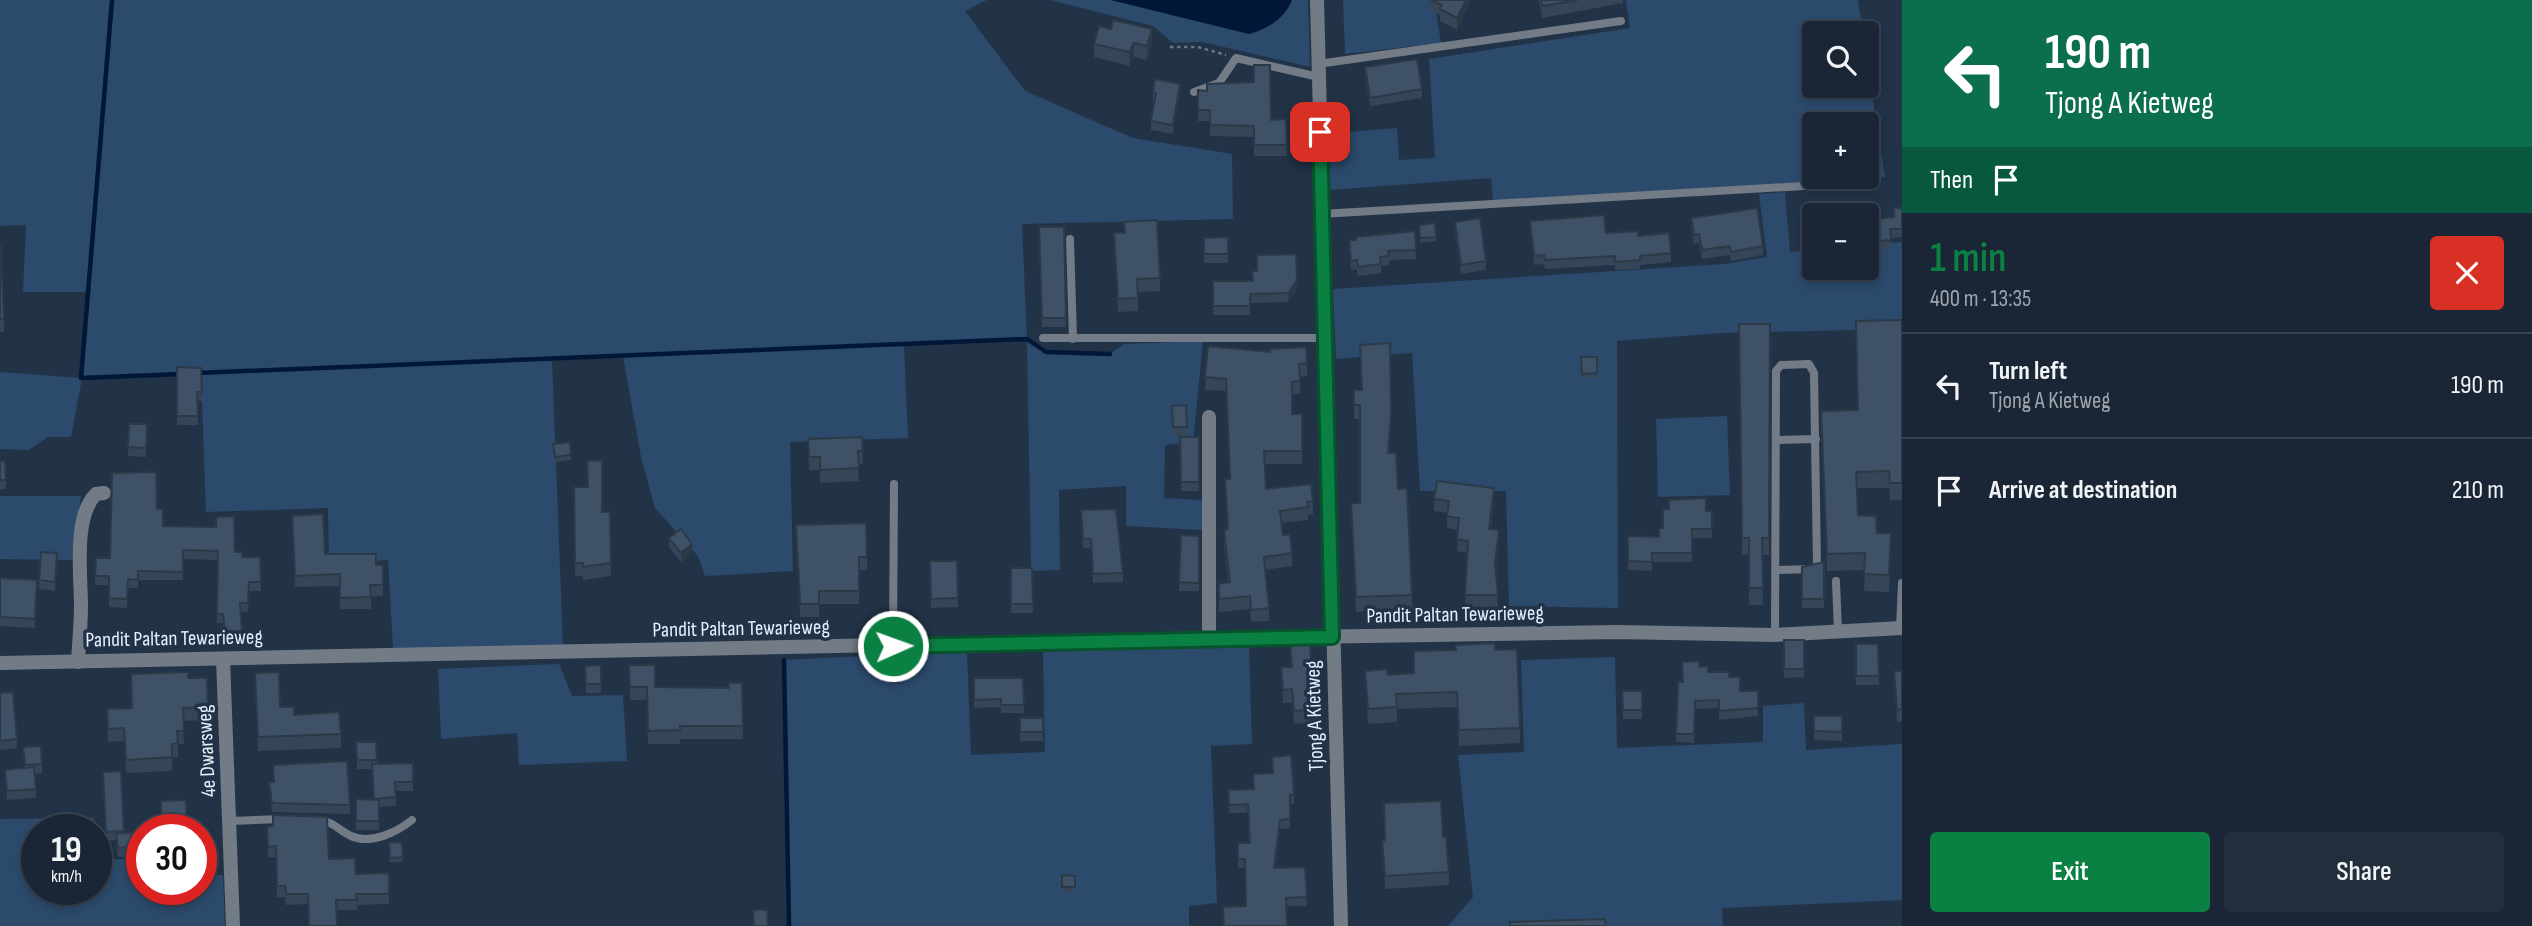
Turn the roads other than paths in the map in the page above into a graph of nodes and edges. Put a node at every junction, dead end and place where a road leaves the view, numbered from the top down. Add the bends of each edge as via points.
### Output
1 (1317, 0) edge
2 (1621, 21) dead end
3 (1318, 70) junction
4 (1194, 92) dead end
5 (1802, 186) edge
6 (1321, 215) junction
7 (1070, 239) dead end
8 (1042, 338) dead end
9 (1325, 338) junction
10 (1073, 339) junction
11 (1209, 417) dead end
12 (1816, 439) junction
13 (1776, 440) junction
14 (894, 484) dead end
15 (104, 493) dead end
16 (1776, 570) junction
17 (1836, 582) dead end
18 (1902, 583) edge
19 (1901, 628) edge
20 (1838, 632) junction
21 (1775, 635) junction
22 (1332, 637) junction
23 (1209, 639) junction
24 (893, 646) junction
25 (223, 659) junction
26 (78, 662) junction
27 (0, 663) edge
28 (295, 820) edge
29 (309, 820) edge
30 (412, 820) dead end
31 (230, 821) junction
32 (233, 926) edge
33 (1341, 926) edge

1 - 3 street, Tjong A Kietweg
2 - 3 lane
3 - 4 lane via 1236,58 1219,83
3 - 6 street, Tjong A Kietweg
5 - 6 lane
6 - 9 street, Tjong A Kietweg
7 - 10 lane
8 - 10 lane
9 - 10 lane
9 - 22 street, Tjong A Kietweg
11 - 23 street
12 - 13 lane
12 - 13 lane via 1810,364 1776,368
12 - 16 lane via 1817,565
13 - 16 lane
14 - 24 lane
15 - 26 street via 89,501 84,521
16 - 21 lane
17 - 20 lane
18 - 19 lane
19 - 20 street, Pandit Paltan Tewarieweg
20 - 21 street, Pandit Paltan Tewarieweg
21 - 22 street, Pandit Paltan Tewarieweg via 1617,632
22 - 23 street, Pandit Paltan Tewarieweg
22 - 33 street, Tjong A Kietweg
23 - 24 street, Pandit Paltan Tewarieweg
24 - 25 street, Pandit Paltan Tewarieweg
25 - 26 street, Pandit Paltan Tewarieweg
25 - 31 street, 4e Dwarsweg
26 - 27 street, Pandit Paltan Tewarieweg
28 - 31 lane
29 - 30 lane via 330,821 353,837 391,836
31 - 32 street, 4e Dwarsweg

